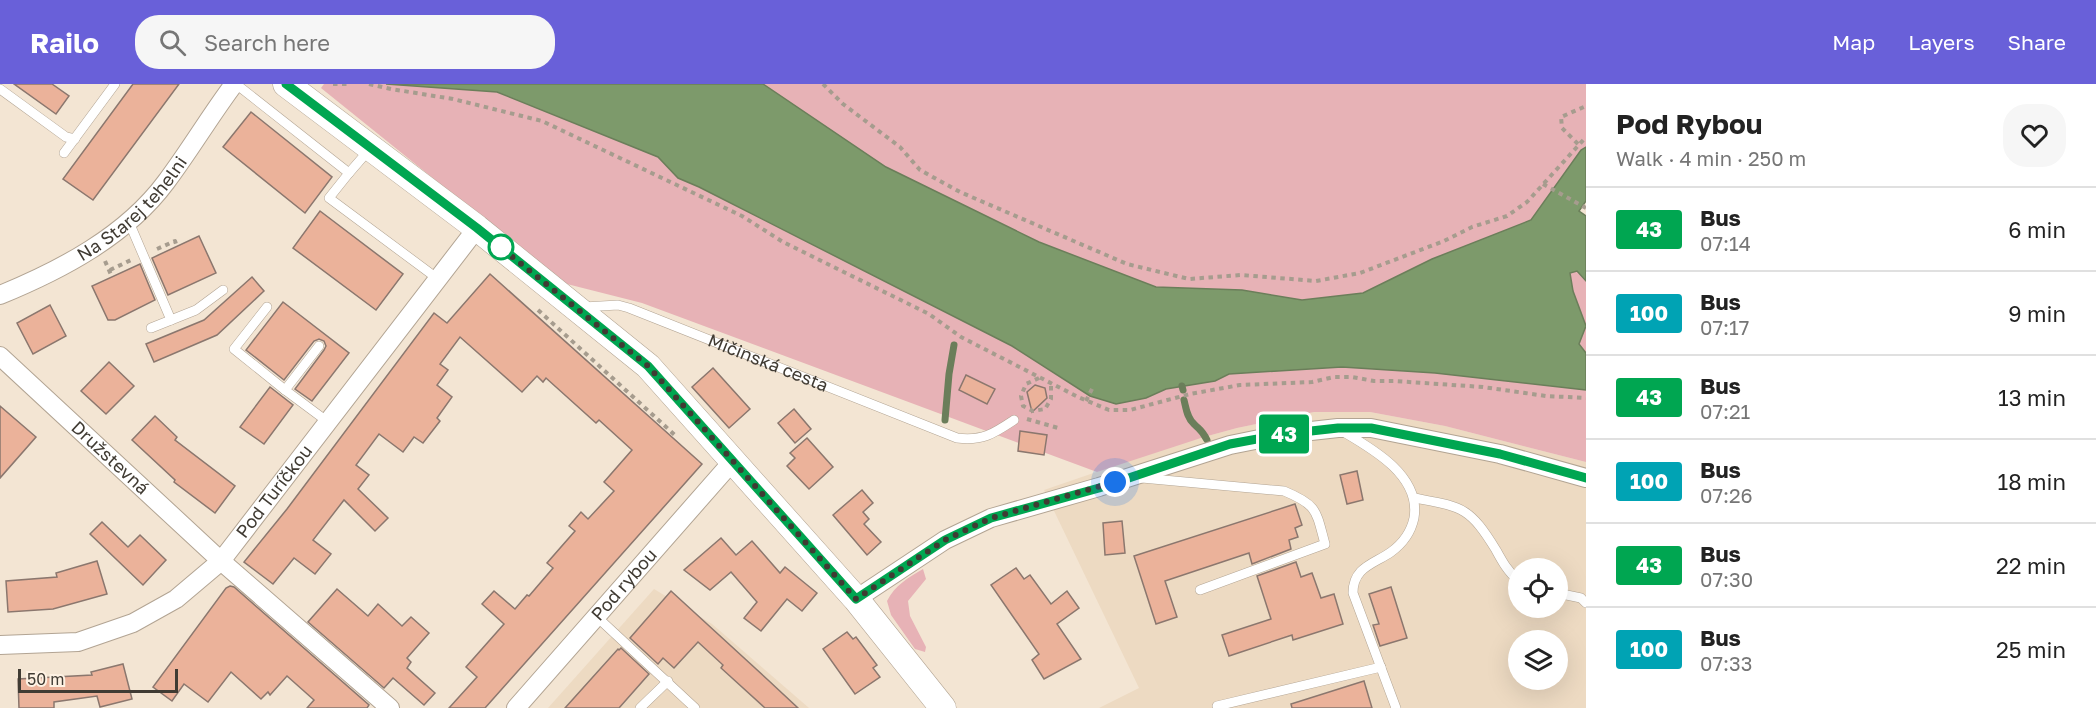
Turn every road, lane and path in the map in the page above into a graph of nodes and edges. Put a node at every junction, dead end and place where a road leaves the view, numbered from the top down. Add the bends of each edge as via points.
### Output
1 (116, 84) edge
2 (235, 84) edge
3 (333, 84) edge
4 (349, 84) edge
5 (369, 84) edge
6 (823, 84) edge
7 (290, 85) edge
8 (0, 89) edge
9 (1586, 106) edge
10 (1586, 138) edge
11 (75, 139) junction
12 (1578, 144) junction
13 (370, 148) junction
14 (64, 153) dead end
15 (349, 173) junction
16 (1543, 183) junction
17 (1585, 207) edge
18 (129, 222) junction
19 (477, 228) junction
20 (177, 247) dead end
21 (144, 255) junction
22 (105, 261) dead end
23 (110, 270) junction
24 (112, 277) dead end
25 (438, 279) junction
26 (223, 290) dead end
27 (0, 295) edge
28 (534, 306) dead end
29 (267, 307) dead end
30 (576, 308) junction
31 (171, 320) junction
32 (151, 328) dead end
33 (319, 346) dead end
34 (0, 356) edge
35 (1040, 378) junction
36 (1051, 384) junction
37 (1094, 385) dead end
38 (285, 390) junction
39 (1586, 398) edge
40 (1086, 400) junction
41 (1014, 420) joint
42 (328, 422) junction
43 (1058, 428) dead end
44 (1338, 428) junction
45 (680, 440) dead end
46 (732, 462) junction
47 (1130, 477) junction
48 (1586, 478) edge
49 (1414, 498) junction
50 (221, 561) junction
51 (1508, 570) edge
52 (1200, 590) dead end
53 (1568, 595) edge
54 (856, 599) junction
55 (1586, 603) edge
56 (597, 617) junction
57 (0, 645) edge
58 (1381, 667) junction
59 (668, 681) junction
60 (1216, 706) dead end
61 (390, 708) edge
62 (516, 708) edge
63 (640, 708) edge
64 (695, 708) edge
65 (943, 708) edge
66 (1396, 708) edge

1 - 11 lane
2 - 15 lane
2 - 18 street, Na Starej tehelni via 165,183
3 - 4 path
5 - 35 path via 542,121 742,216 783,242 929,314 961,337
6 - 16 path via 900,147 920,170 960,192 1127,264 1189,279 1241,275 1316,282 1360,273 1507,216 1527,202
7 - 13 street
8 - 11 lane via 66,137
9 - 12 path via 1561,117 1562,128
10 - 12 path
11 - 14 lane
12 - 16 path
13 - 15 lane
13 - 19 street
15 - 25 lane via 329,198
16 - 17 path
18 - 21 lane
18 - 27 street, Na Starej tehelni via 74,260
19 - 25 street, Pod Turíčkou
19 - 30 street
20 - 21 path via 175,242
21 - 23 path
21 - 31 lane
22 - 23 path
23 - 24 path
25 - 42 street, Pod Turíčkou
26 - 31 lane via 196,310
28 - 45 path
29 - 38 lane via 234,349
30 - 41 lane, Mičinská cesta via 629,308 957,438 992,436
30 - 46 street via 648,366
31 - 32 lane
33 - 38 lane
34 - 50 street, Družstevná
35 - 36 path
35 - 36 path via 1026,384 1021,396 1023,406 1033,411 1045,409 1051,399
36 - 40 path
37 - 40 path
38 - 42 lane
39 - 40 path via 1334,377 1312,382 1240,385 1130,410 1109,410
41 - 43 path via 1028,419
42 - 50 street, Pod Turíčkou
44 - 47 street via 1230,444
44 - 48 street via 1371,428 1418,436
44 - 49 lane via 1384,458
46 - 54 street
46 - 56 street, Pod rybou
47 - 52 lane via 1284,491 1316,510 1325,544
47 - 54 street via 991,518 945,540
49 - 51 lane via 1467,512 1482,527
49 - 58 lane via 1409,532 1401,543 1359,573 1353,583 1353,593
50 - 57 street, Pod Turíčkou via 176,599 133,623 78,642
50 - 61 street
53 - 55 lane
54 - 65 street
56 - 59 lane
56 - 62 street, Pod rybou
58 - 60 lane
58 - 66 lane
59 - 63 lane
59 - 64 lane

